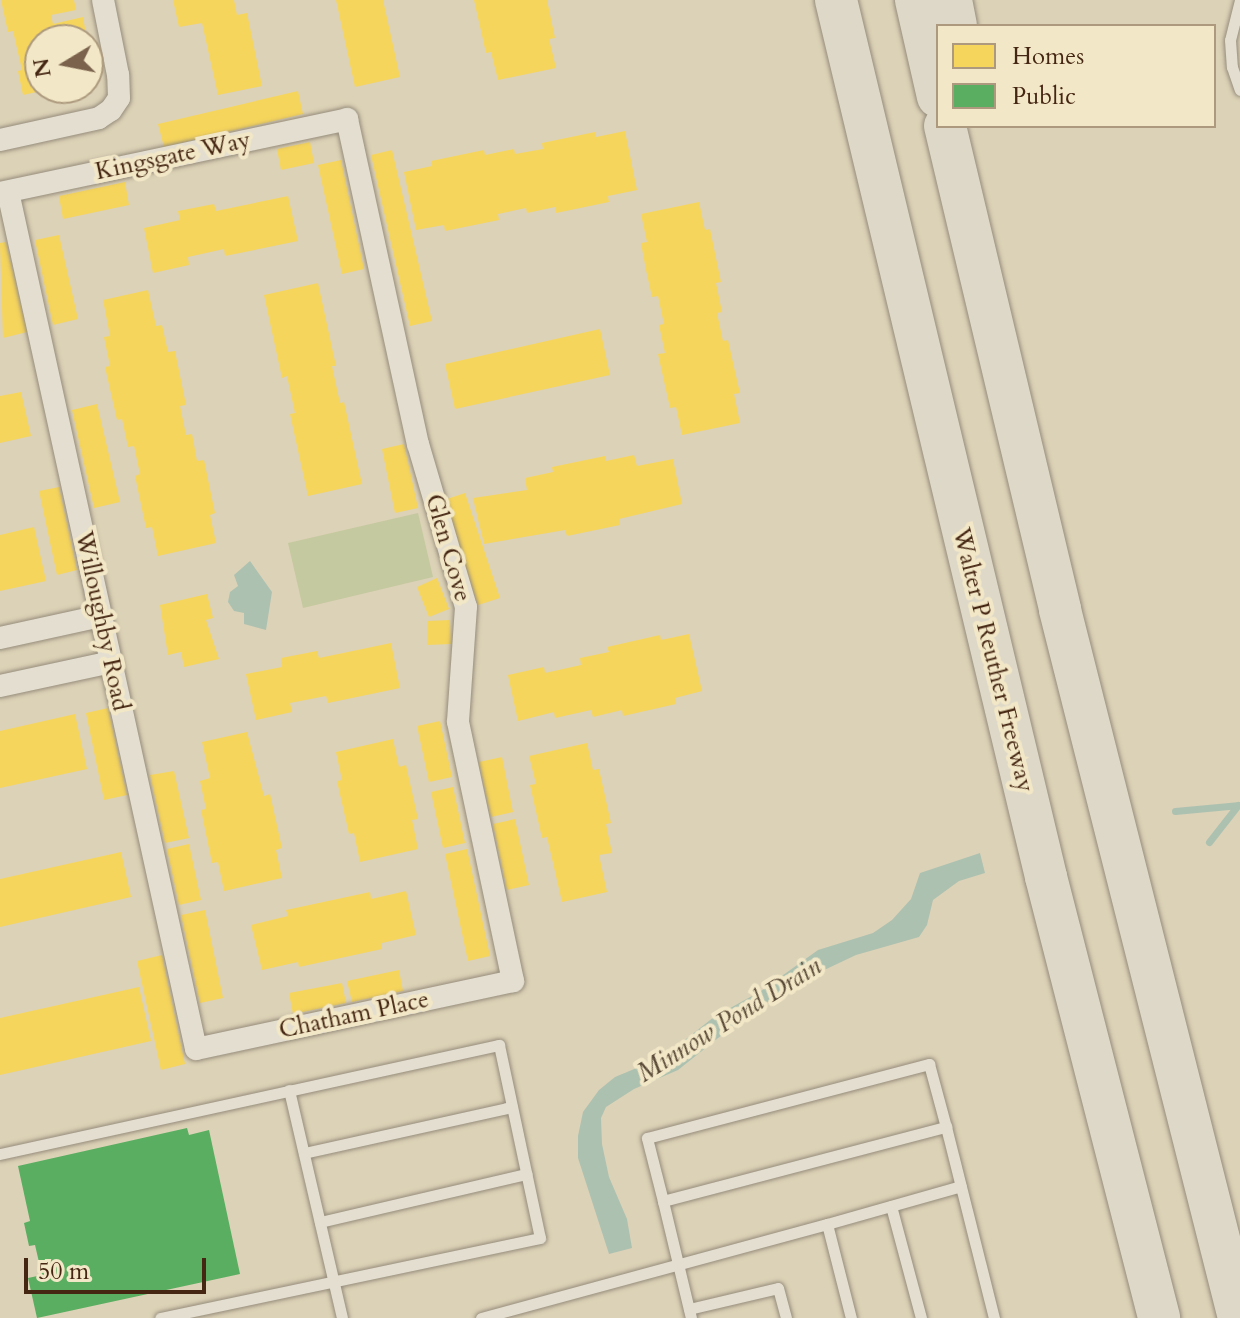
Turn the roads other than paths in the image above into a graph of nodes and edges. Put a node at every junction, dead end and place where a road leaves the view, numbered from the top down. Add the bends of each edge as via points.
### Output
1 (103, 0) edge
2 (813, 0) edge
3 (836, 0) edge
4 (916, 0) edge
5 (951, 0) edge
6 (1240, 0) edge
7 (956, 24) edge
8 (936, 88) edge
9 (1240, 90) edge
10 (347, 119) joint
11 (945, 128) edge
12 (971, 128) edge
13 (0, 140) edge
14 (4, 192) edge
15 (985, 301) junction
16 (919, 355) junction
17 (101, 616) junction
18 (0, 638) edge
19 (111, 662) junction
20 (0, 686) edge
21 (513, 981) joint
22 (196, 1049) joint
23 (289, 1090) junction
24 (512, 1107) junction
25 (946, 1127) junction
26 (304, 1153) junction
27 (0, 1154) edge
28 (527, 1174) junction
29 (961, 1186) junction
30 (663, 1201) junction
31 (891, 1206) junction
32 (320, 1222) junction
33 (827, 1224) junction
34 (678, 1262) junction
35 (334, 1283) junction
36 (690, 1313) edge
37 (160, 1318) edge
38 (342, 1318) edge
39 (481, 1318) edge
40 (786, 1318) edge
41 (851, 1318) edge
42 (921, 1318) edge
43 (994, 1318) edge
44 (1159, 1318) edge
45 (1239, 1318) edge

1 - 13 street via 118,75 119,98 111,110 99,118
2 - 16 highway
3 - 16 highway, Walter P Reuther Freeway
4 - 8 highway
5 - 7 highway
6 - 9 lane via 1230,40
10 - 14 street, Kingsgate Way
10 - 21 street, Glen Cove via 418,444 466,607 458,722
11 - 15 highway
12 - 15 highway
14 - 17 street, Willoughby Road
15 - 45 highway
16 - 44 highway, Walter P Reuther Freeway
17 - 18 street
17 - 19 street, Willoughby Road
19 - 20 street
19 - 22 street, Willoughby Road
21 - 22 street, Chatham Place
23 - 24 lane via 499,1045
23 - 26 lane
23 - 27 lane
24 - 26 lane
24 - 28 lane
25 - 29 lane
25 - 30 lane
25 - 30 lane via 929,1064 914,1067 647,1138
26 - 32 lane
28 - 32 lane
28 - 35 lane via 540,1238
29 - 31 lane
29 - 43 lane
30 - 34 lane
31 - 33 lane
31 - 42 lane
32 - 35 lane
33 - 34 lane
33 - 41 lane
34 - 36 lane
34 - 39 lane
35 - 37 lane
35 - 38 lane
36 - 40 lane via 778,1288

